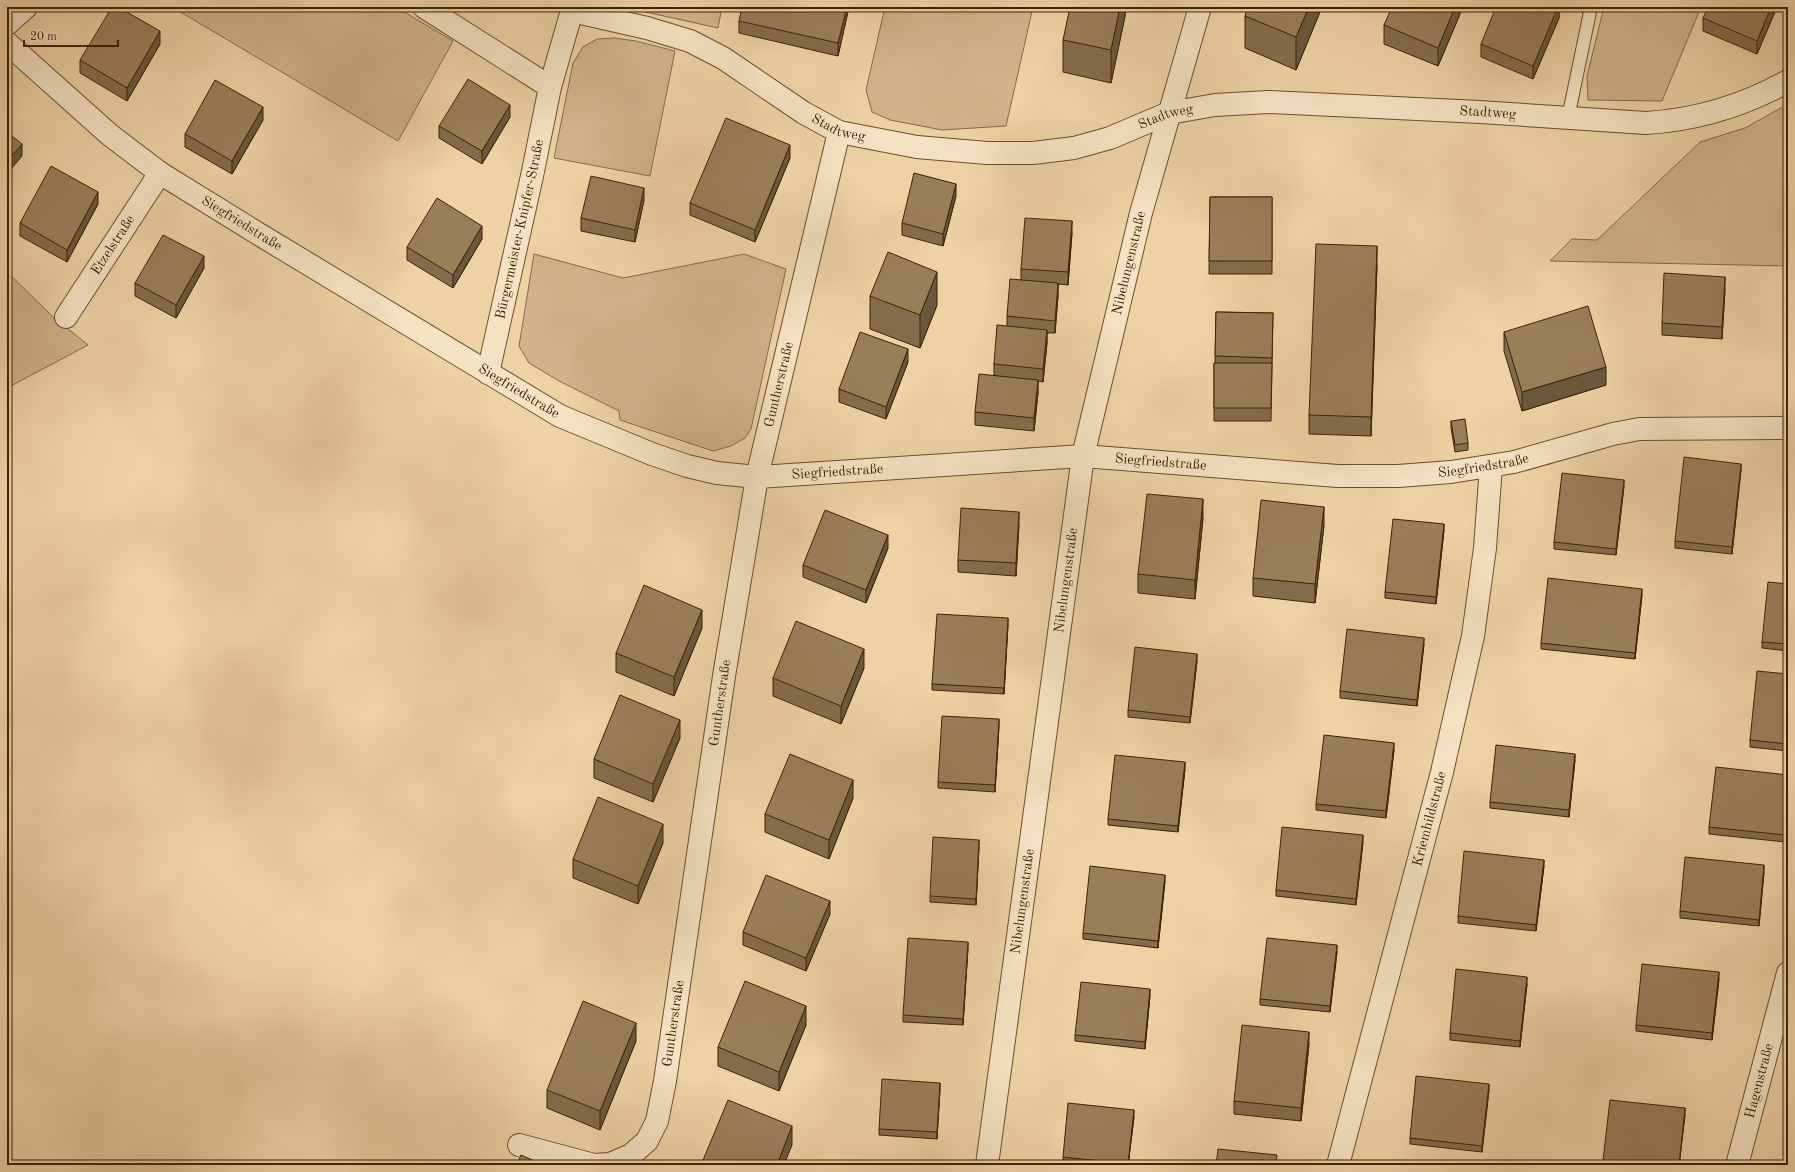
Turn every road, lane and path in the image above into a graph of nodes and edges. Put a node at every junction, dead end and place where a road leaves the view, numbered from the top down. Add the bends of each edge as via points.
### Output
1 (26, 7) edge
2 (424, 7) edge
3 (1200, 7) edge
4 (1591, 7) edge
5 (572, 9) edge
6 (7, 24) edge
7 (7, 43) edge
8 (1788, 81) edge
9 (550, 87) junction
10 (1169, 113) junction
11 (1568, 118) junction
12 (838, 132) junction
13 (160, 173) junction
14 (66, 317) dead end
15 (488, 373) junction
16 (1788, 428) edge
17 (1083, 456) junction
18 (1491, 466) junction
19 (757, 477) junction
20 (1788, 973) edge
21 (519, 1145) dead end
22 (987, 1165) edge
23 (1338, 1165) edge
24 (1737, 1165) edge

1 - 6 street
2 - 9 street
3 - 10 street, Nibelungenstraße
4 - 11 lane
5 - 9 street, Bürgermeister-Knipfer-Straße
5 - 12 street, Stadtweg via 690,41 723,58 804,113
7 - 13 street, Siegfriedstraße via 110,135
8 - 11 street, Stadtweg via 1727,109 1672,121 1646,123
9 - 15 street, Bürgermeister-Knipfer-Straße
10 - 11 street, Stadtweg via 1215,105 1268,102
10 - 12 street, Stadtweg via 1110,138 1074,148 1033,153 987,153 917,146
10 - 17 street, Nibelungenstraße via 1141,213
12 - 19 street, Guntherstraße
13 - 14 street, Etzelstraße
13 - 15 street, Siegfriedstraße
15 - 19 street, Siegfriedstraße via 560,416 652,454 717,473
16 - 18 street, Siegfriedstraße via 1639,429
17 - 18 street, Siegfriedstraße via 1338,476 1398,476
17 - 19 street, Siegfriedstraße
17 - 22 street, Nibelungenstraße
18 - 23 street, Kriemhildstraße via 1485,548 1473,636 1442,772
19 - 21 street, Guntherstraße via 724,676 657,1121 647,1141 632,1155 610,1164 594,1165
20 - 24 street, Hagenstraße

